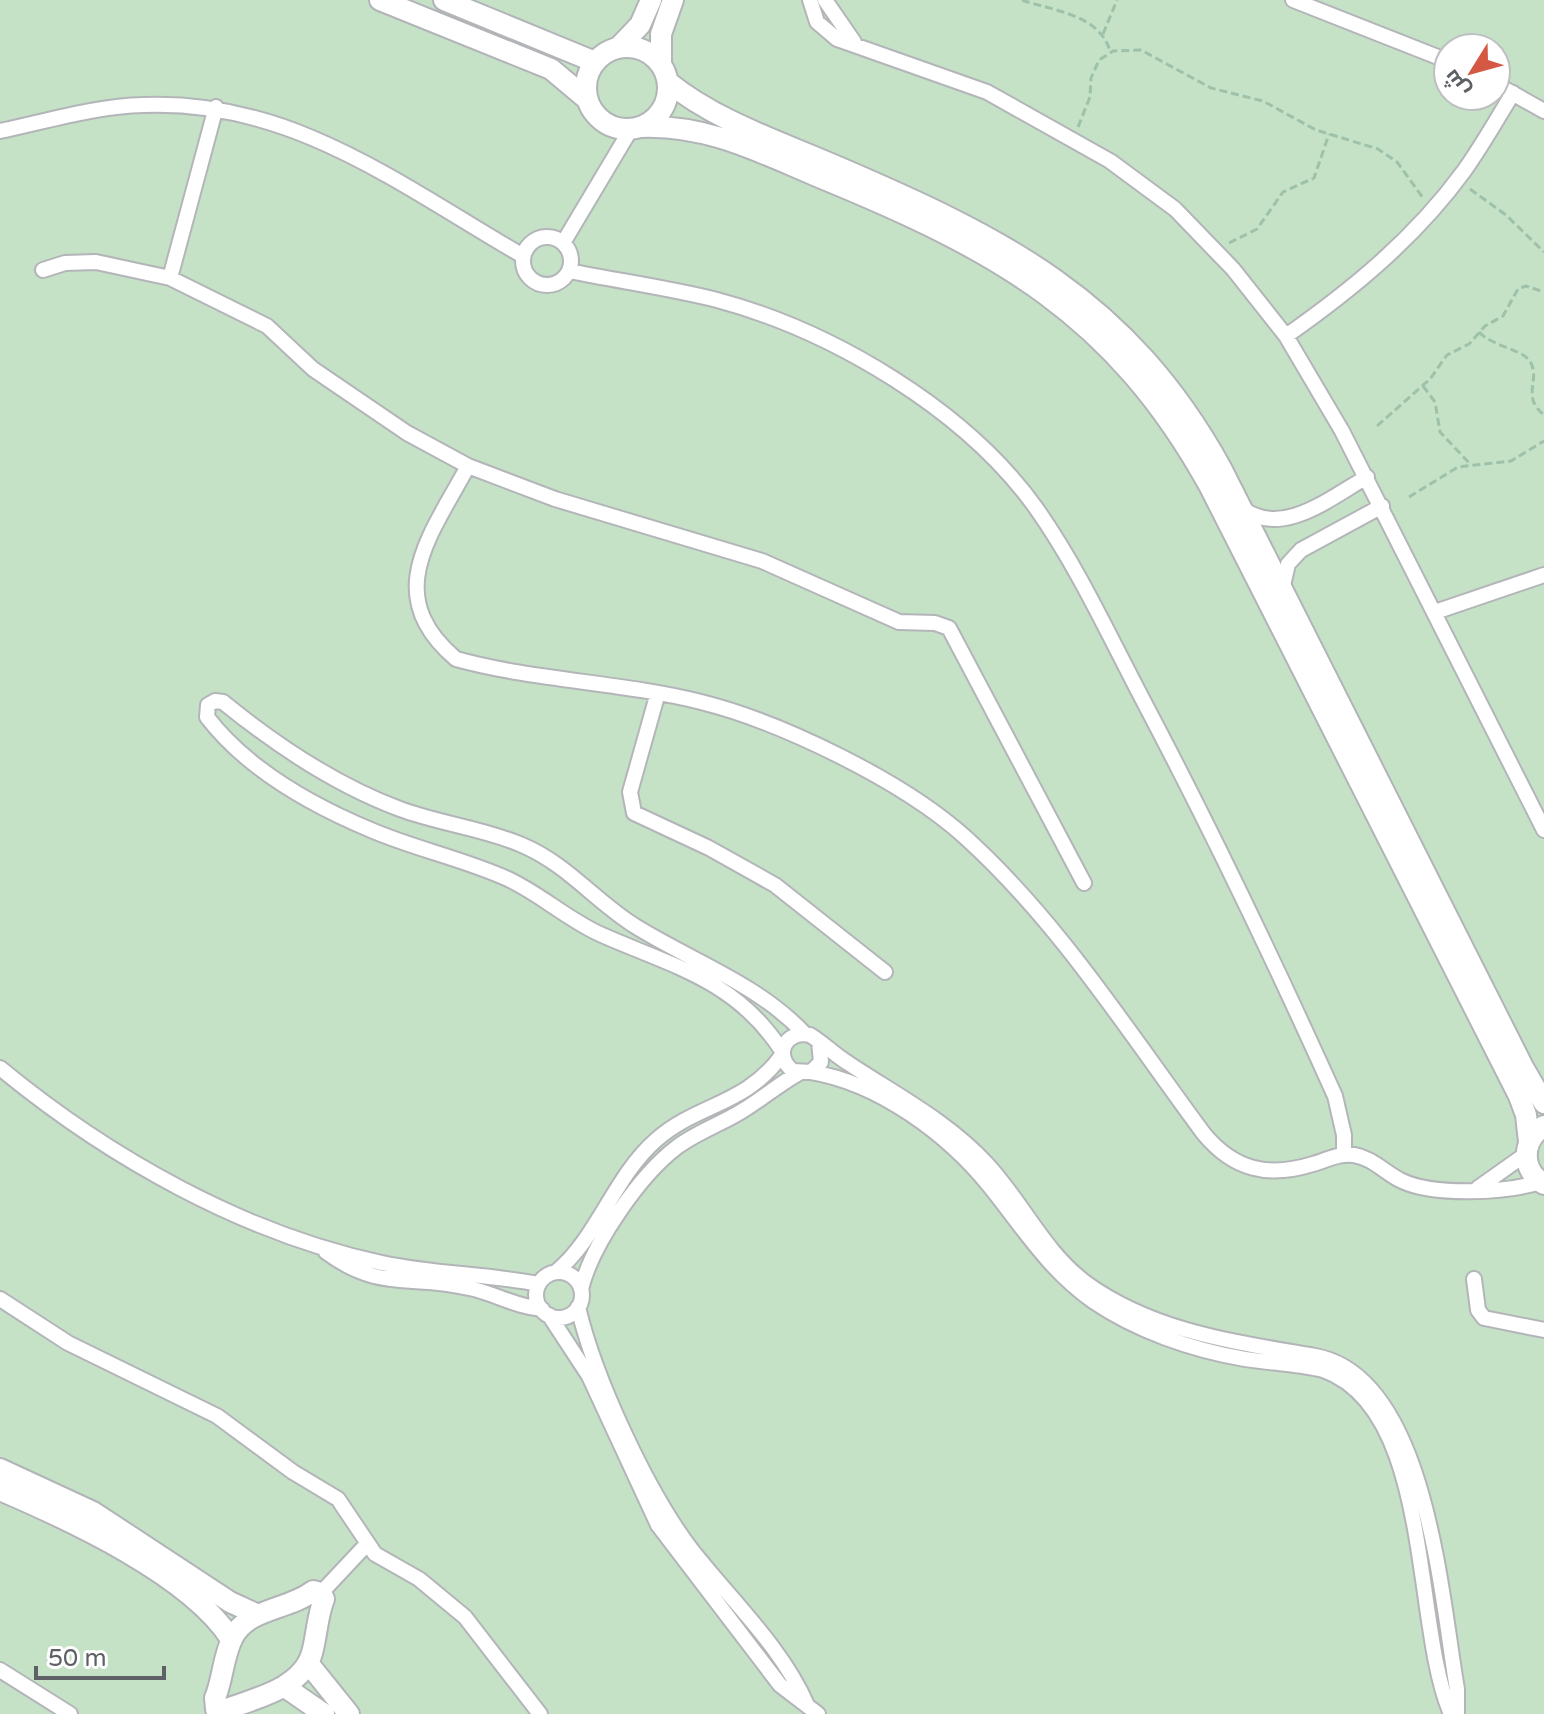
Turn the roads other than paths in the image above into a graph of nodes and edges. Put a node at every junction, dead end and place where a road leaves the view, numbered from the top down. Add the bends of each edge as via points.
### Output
1 (380, 0) edge
2 (444, 0) edge
3 (651, 0) edge
4 (673, 0) edge
5 (810, 0) edge
6 (825, 0) edge
7 (1293, 0) edge
8 (854, 42) junction
9 (619, 47) junction
10 (1432, 55) edge
11 (595, 62) junction
12 (664, 74) junction
13 (1513, 93) joint
14 (588, 100) junction
15 (216, 107) junction
16 (1544, 111) edge
17 (635, 128) junction
18 (0, 131) edge
19 (563, 243) junction
20 (523, 256) junction
21 (43, 270) dead end
22 (569, 271) junction
23 (170, 278) junction
24 (1286, 336) junction
25 (468, 466) junction
26 (1367, 477) junction
27 (1239, 505) junction
28 (1382, 506) junction
29 (1544, 575) edge
30 (1282, 591) junction
31 (1435, 612) junction
32 (657, 696) junction
33 (1544, 795) edge
34 (1529, 800) junction
35 (1544, 830) edge
36 (1084, 883) dead end
37 (885, 972) dead end
38 (804, 1033) junction
39 (819, 1042) junction
40 (782, 1053) junction
41 (0, 1068) edge
42 (805, 1072) junction
43 (1544, 1103) edge
44 (1544, 1126) edge
45 (1527, 1148) junction
46 (1344, 1155) junction
47 (1542, 1183) edge
48 (1478, 1188) junction
49 (556, 1272) junction
50 (409, 1275) junction
51 (1474, 1279) dead end
52 (539, 1284) junction
53 (581, 1289) junction
54 (0, 1299) edge
55 (578, 1307) junction
56 (545, 1312) junction
57 (1544, 1330) edge
58 (602, 1391) junction
59 (0, 1469) edge
60 (0, 1490) edge
61 (366, 1545) junction
62 (321, 1593) junction
63 (258, 1615) junction
64 (231, 1639) junction
65 (308, 1663) junction
66 (0, 1670) edge
67 (285, 1687) junction
68 (813, 1710) edge
69 (225, 1712) edge
70 (70, 1714) edge
71 (324, 1714) edge
72 (349, 1714) edge
73 (540, 1714) edge
74 (1454, 1714) edge

1 - 14 street via 551,69
2 - 11 street
3 - 9 street via 640,25
4 - 12 street via 661,34
5 - 8 street via 822,29
6 - 8 street
7 - 10 street
8 - 24 street via 987,92 1143,184 1214,247
9 - 11 street
9 - 12 street via 647,52
11 - 14 street via 587,80
12 - 17 street via 662,110
12 - 27 street via 707,110 978,230 1070,288 1159,375 1208,445
13 - 16 street
13 - 24 street via 1432,212 1355,286
14 - 17 street via 604,122
15 - 18 street via 111,108
15 - 20 street via 313,136
15 - 23 street
17 - 19 street
17 - 45 street via 681,128 725,138 935,227 1054,297 1139,380 1210,487 1519,1096
19 - 20 street via 538,238
19 - 22 street via 571,259
20 - 22 street via 530,278 543,285 558,282
21 - 23 street via 96,262
22 - 46 street via 719,301 816,337 909,390 1015,480 1067,556 1231,867 1335,1096
23 - 25 street via 267,326 313,369 407,433
24 - 26 street
25 - 32 street via 417,566 421,618 441,647 476,665
25 - 36 street via 525,489 762,561 899,622 949,628
26 - 27 street via 1290,519 1257,517
26 - 28 street
27 - 30 street
28 - 30 street via 1301,550 1288,564
28 - 31 street
29 - 31 street
30 - 43 street
31 - 34 street
32 - 37 street via 630,792 634,813 775,885
32 - 46 street via 700,702 820,748 887,783 963,835 1038,912 1204,1134 1229,1159 1257,1171 1275,1171
33 - 34 street
34 - 35 street
38 - 39 street
38 - 40 street via 792,1036
38 - 40 street via 755,992 635,926 549,858 505,838 374,798 313,766 223,702 208,705 207,717 229,744 270,775 371,830 505,878 592,931 717,986 751,1010
39 - 42 street via 821,1062
39 - 74 street via 968,1145 1002,1181 1056,1256 1102,1294 1194,1333 1332,1360 1368,1383 1393,1421 1420,1493 1457,1689
40 - 42 street via 788,1067
40 - 49 street via 742,1094 682,1123 648,1147
41 - 50 street via 71,1121 166,1178 249,1220
42 - 53 street via 660,1161 589,1264
42 - 74 street via 864,1088 952,1146 1059,1273 1110,1312 1202,1350 1323,1370 1361,1393 1383,1429 1411,1507 1441,1680
44 - 45 street
45 - 47 street via 1529,1170
45 - 48 street
46 - 48 street via 1370,1160 1423,1188
47 - 48 street
49 - 52 street
49 - 53 street via 574,1278
50 - 52 street via 470,1272
50 - 56 street
51 - 57 street via 1484,1318
52 - 56 street via 536,1297
53 - 55 street
54 - 61 street via 68,1343 197,1404 239,1430 338,1499
55 - 56 street via 568,1316
55 - 58 street
56 - 58 street
58 - 68 street via 669,1518
59 - 63 street via 93,1512
60 - 64 street via 70,1521 126,1554 202,1606
61 - 62 street
61 - 73 street via 450,1603 482,1636
62 - 63 street via 313,1591 294,1604
62 - 65 street via 324,1599
63 - 64 street
64 - 69 street via 214,1704
65 - 67 street
65 - 72 street
66 - 70 street
67 - 69 street
67 - 71 street

